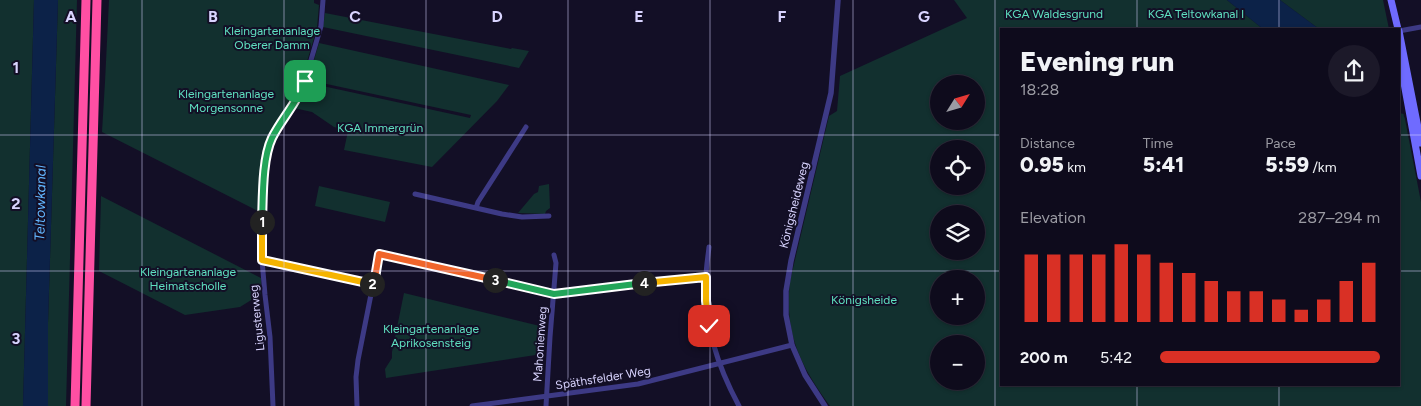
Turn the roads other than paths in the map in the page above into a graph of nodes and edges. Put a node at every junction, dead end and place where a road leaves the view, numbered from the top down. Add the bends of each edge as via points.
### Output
1 (86, 0) edge
2 (97, 0) edge
3 (323, 0) edge
4 (838, 0) edge
5 (1391, 0) edge
6 (1421, 27) edge
7 (1398, 28) edge
8 (1400, 32) edge
9 (1400, 53) edge
10 (526, 127) dead end
11 (1418, 138) edge
12 (1421, 176) edge
13 (415, 194) dead end
14 (476, 208) junction
15 (549, 216) dead end
16 (709, 247) dead end
17 (554, 254) dead end
18 (262, 260) junction
19 (706, 277) junction
20 (374, 284) junction
21 (554, 294) junction
22 (792, 345) junction
23 (719, 364) junction
24 (547, 396) junction
25 (75, 406) edge
26 (86, 406) edge
27 (273, 406) edge
28 (356, 406) edge
29 (472, 406) edge
30 (546, 406) edge
31 (739, 406) edge
32 (825, 406) edge

1 - 25 highway
2 - 26 highway
3 - 18 street, Ligusterweg via 321,26 300,94 268,148 263,188
4 - 22 street, Königsheideweg via 831,94 787,282 786,315
5 - 7 main road
6 - 8 street
9 - 11 main road
10 - 14 street
11 - 12 main road
13 - 14 street
14 - 15 street via 522,217
16 - 19 street
17 - 21 street, Mahonienweg
18 - 20 street
18 - 27 street, Ligusterweg
19 - 21 street
19 - 23 street via 709,326
20 - 21 street via 379,254
20 - 28 street via 356,377
21 - 24 street, Mahonienweg
22 - 23 street, Späthsfelder Weg
22 - 32 street, Königsheideweg via 805,375
23 - 24 street, Späthsfelder Weg via 638,384
23 - 31 street
24 - 29 street, Späthsfelder Weg
24 - 30 street, Mahonienweg

